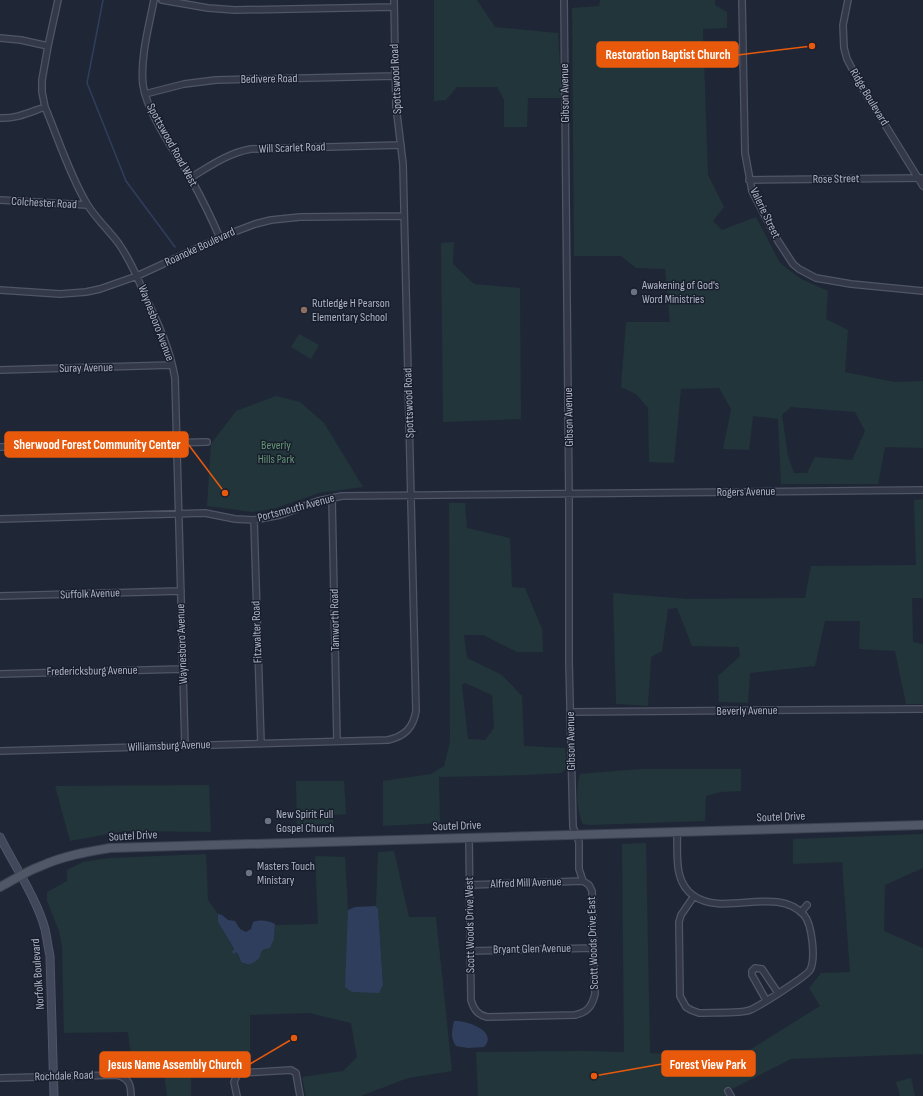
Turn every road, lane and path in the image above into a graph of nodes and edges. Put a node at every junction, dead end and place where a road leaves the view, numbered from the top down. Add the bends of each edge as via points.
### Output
1 (58, 0) edge
2 (154, 0) edge
3 (162, 0) edge
4 (394, 0) edge
5 (564, 0) edge
6 (742, 0) edge
7 (848, 0) edge
8 (394, 7) junction
9 (0, 38) edge
10 (48, 46) junction
11 (395, 76) junction
12 (145, 94) junction
13 (45, 107) junction
14 (0, 118) edge
15 (401, 145) junction
16 (190, 178) junction
17 (920, 178) edge
18 (749, 180) junction
19 (923, 186) edge
20 (0, 200) edge
21 (87, 205) junction
22 (404, 216) junction
23 (220, 238) junction
24 (137, 276) junction
25 (0, 290) edge
26 (923, 291) edge
27 (172, 365) junction
28 (0, 370) edge
29 (177, 442) junction
30 (208, 442) dead end
31 (0, 447) edge
32 (923, 490) edge
33 (569, 494) junction
34 (411, 496) junction
35 (332, 498) junction
36 (179, 514) junction
37 (0, 519) edge
38 (254, 520) junction
39 (181, 591) junction
40 (0, 596) edge
41 (183, 668) junction
42 (0, 674) edge
43 (923, 709) edge
44 (571, 712) junction
45 (337, 741) junction
46 (261, 744) junction
47 (185, 746) junction
48 (0, 752) edge
49 (923, 825) edge
50 (677, 832) junction
51 (576, 834) junction
52 (0, 837) edge
53 (469, 837) junction
54 (21, 876) junction
55 (582, 882) junction
56 (470, 885) junction
57 (0, 887) edge
58 (694, 896) junction
59 (807, 905) dead end
60 (801, 912) junction
61 (594, 948) junction
62 (471, 951) junction
63 (778, 993) junction
64 (766, 1000) junction
65 (476, 1012) joint
66 (53, 1077) junction
67 (0, 1078) edge
68 (54, 1096) edge
69 (131, 1096) edge
70 (237, 1096) edge
71 (300, 1096) edge

1 - 10 street, Waynesboro Avenue
2 - 12 street, Spottswood Road West via 143,63
3 - 8 street via 235,10
4 - 8 street, Spottswood Road
5 - 33 street, Gibson Avenue
6 - 18 street, Valerie Street via 745,153
7 - 17 street, Ridge Boulevard via 843,36 847,59 860,86
8 - 11 street, Spottswood Road
9 - 10 street
10 - 13 street, Waynesboro Avenue via 42,80
11 - 12 street, Bedivere Road via 216,80 184,84
11 - 15 street, Spottswood Road
12 - 16 street, Spottswood Road West via 156,120
13 - 14 street via 23,115
13 - 21 street, Waynesboro Avenue
15 - 16 street, Will Scarlet Road via 251,149 224,158
15 - 22 street, Spottswood Road
16 - 23 street, Spottswood Road West via 202,197
17 - 18 street, Rose Street
17 - 19 street, Ridge Boulevard
18 - 26 street, Valerie Street via 752,192 778,241 793,264 804,273 816,278 851,284
20 - 21 street, Colchester Road
21 - 24 street, Waynesboro Avenue via 119,244
22 - 23 street, Roanoke Boulevard via 286,218 255,224
22 - 34 street, Spottswood Road
23 - 24 street, Roanoke Boulevard
24 - 25 street, Roanoke Boulevard via 112,286 60,294
24 - 27 street, Waynesboro Avenue via 163,334
27 - 28 street, Suray Avenue
27 - 29 street, Waynesboro Avenue via 176,390
29 - 30 street
29 - 31 street
29 - 36 street, Waynesboro Avenue
32 - 33 street, Rogers Avenue
33 - 34 street, Portsmouth Avenue
33 - 44 street, Gibson Avenue
34 - 35 street, Portsmouth Avenue
34 - 45 street, Spottswood Road via 415,720 407,732 396,738
35 - 38 street, Portsmouth Avenue via 280,515
35 - 45 street, Tamworth Road
36 - 37 street, Portsmouth Avenue
36 - 38 street, Portsmouth Avenue via 205,513
36 - 39 street, Waynesboro Avenue
38 - 46 street, Fitzwalter Road
39 - 40 street, Suffolk Avenue
39 - 41 street, Waynesboro Avenue
41 - 42 street, Fredericksburg Avenue
41 - 47 street, Waynesboro Avenue
43 - 44 street, Beverly Avenue
44 - 51 street, Gibson Avenue via 573,827
45 - 46 street, Williamsburg Avenue
46 - 47 street, Williamsburg Avenue
47 - 48 street, Williamsburg Avenue
49 - 50 main road, Soutel Drive
50 - 51 main road, Soutel Drive
50 - 58 street via 680,879
51 - 53 main road, Soutel Drive
51 - 55 street, Scott Woods Drive East
52 - 54 street, Norfolk Boulevard
53 - 54 main road, Soutel Drive via 110,848 63,858
53 - 56 street, Scott Woods Drive West
54 - 57 main road, Soutel Drive
54 - 66 street, Norfolk Boulevard via 41,918 48,941
55 - 56 street, Alfred Mill Avenue
55 - 61 street, Scott Woods Drive East via 589,885 592,891
56 - 62 street, Scott Woods Drive West
58 - 60 street via 702,901 714,903 775,902 794,907
58 - 64 street via 679,922 680,996 686,1006 699,1012 744,1012
59 - 60 street
60 - 63 street via 811,929 811,969 803,978
61 - 62 street, Bryant Glen Avenue
61 - 65 street, Scott Woods Drive East via 595,994 590,1008 583,1013 487,1017
62 - 65 street, Scott Woods Drive West via 472,1000
63 - 64 street
63 - 64 street via 762,969 755,968 752,975
66 - 67 street, Rochdale Road
66 - 68 street, Norfolk Boulevard
66 - 69 street, Rochdale Road via 117,1075 127,1079 131,1087
70 - 71 street via 234,1082 240,1073 291,1070 296,1073

